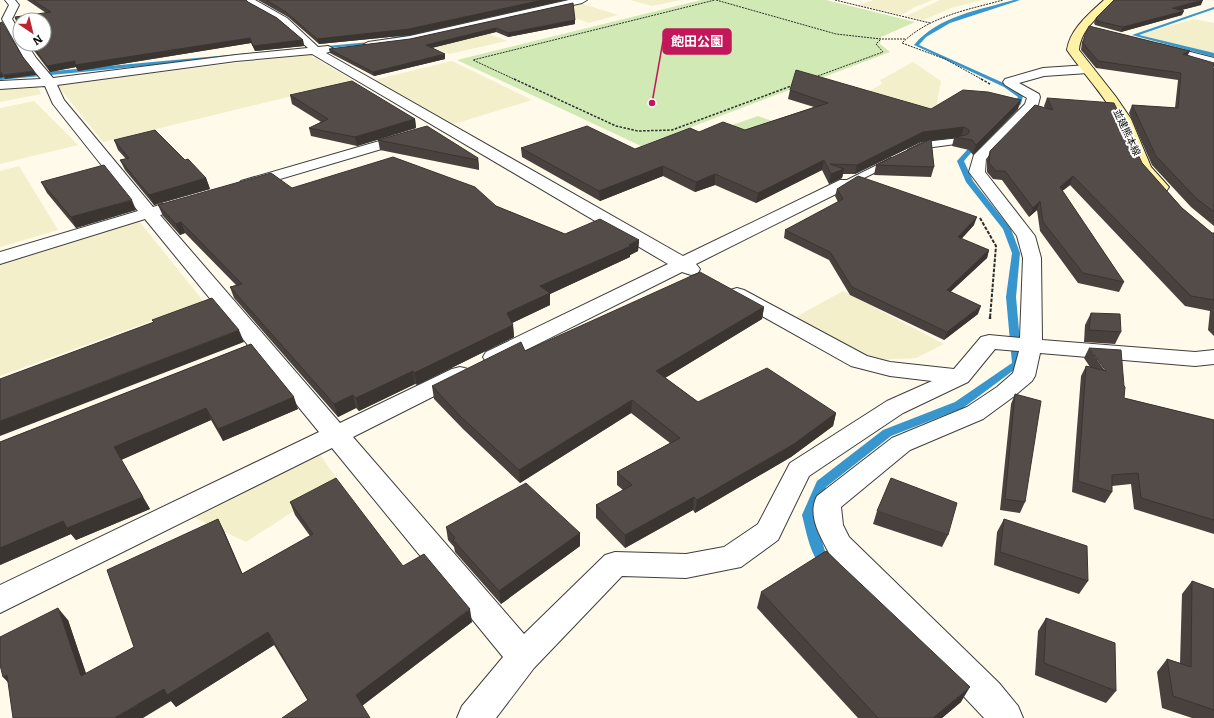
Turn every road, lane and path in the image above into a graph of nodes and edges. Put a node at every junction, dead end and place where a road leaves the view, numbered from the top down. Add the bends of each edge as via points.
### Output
1 (10, 0) edge
2 (250, 0) edge
3 (582, 0) edge
4 (716, 0) edge
5 (835, 0) edge
6 (1109, 0) edge
7 (850, 4) junction
8 (846, 5) dead end
9 (930, 24) dead end
10 (12, 27) edge
11 (881, 39) junction
12 (905, 39) dead end
13 (1145, 43) edge
14 (354, 46) edge
15 (338, 48) edge
16 (315, 51) junction
17 (26, 52) edge
18 (1214, 61) edge
19 (1088, 69) junction
20 (810, 78) edge
21 (50, 82) junction
22 (796, 84) edge
23 (0, 85) edge
24 (445, 126) junction
25 (960, 141) edge
26 (846, 183) joint
27 (232, 188) edge
28 (1169, 196) edge
29 (179, 204) edge
30 (149, 213) junction
31 (0, 258) edge
32 (681, 264) junction
33 (1031, 344) junction
34 (260, 345) junction
35 (238, 354) edge
36 (1214, 357) edge
37 (960, 377) junction
38 (337, 436) junction
39 (0, 600) edge
40 (523, 657) junction
41 (474, 718) edge
42 (1006, 718) edge

1 - 10 street via 14,5 7,19
2 - 16 street via 283,20 312,45
3 - 14 street via 410,39
4 - 11 path via 836,34
4 - 22 path via 473,60 616,126 638,131 672,130
5 - 7 path
6 - 19 main road, 並建熊本線 via 1088,28 1073,42 1073,50
7 - 8 path
7 - 9 path
11 - 12 path
11 - 20 path via 876,44 884,52
13 - 18 street
15 - 16 street
16 - 21 street via 236,58
16 - 24 street
17 - 21 street
19 - 28 main road, 並建熊本線 via 1124,119 1144,168
19 - 33 street via 1043,72 1009,82 1034,98 1031,105 979,158 977,172 1026,236 1032,258
21 - 23 street
21 - 30 street via 58,101
24 - 27 street
24 - 32 street
25 - 26 lane via 924,145
26 - 32 street
29 - 30 street
30 - 31 street
30 - 34 street
32 - 37 street via 859,361 890,369
32 - 38 street
33 - 36 street via 1195,359
33 - 37 street via 989,342
33 - 42 street via 1024,376 1005,392 975,413 901,444 827,503 829,526 839,545 987,695
34 - 35 street
34 - 38 street
37 - 40 street via 895,407 798,470 768,532 731,558 686,566 615,564
38 - 39 street
38 - 40 street
40 - 41 street

